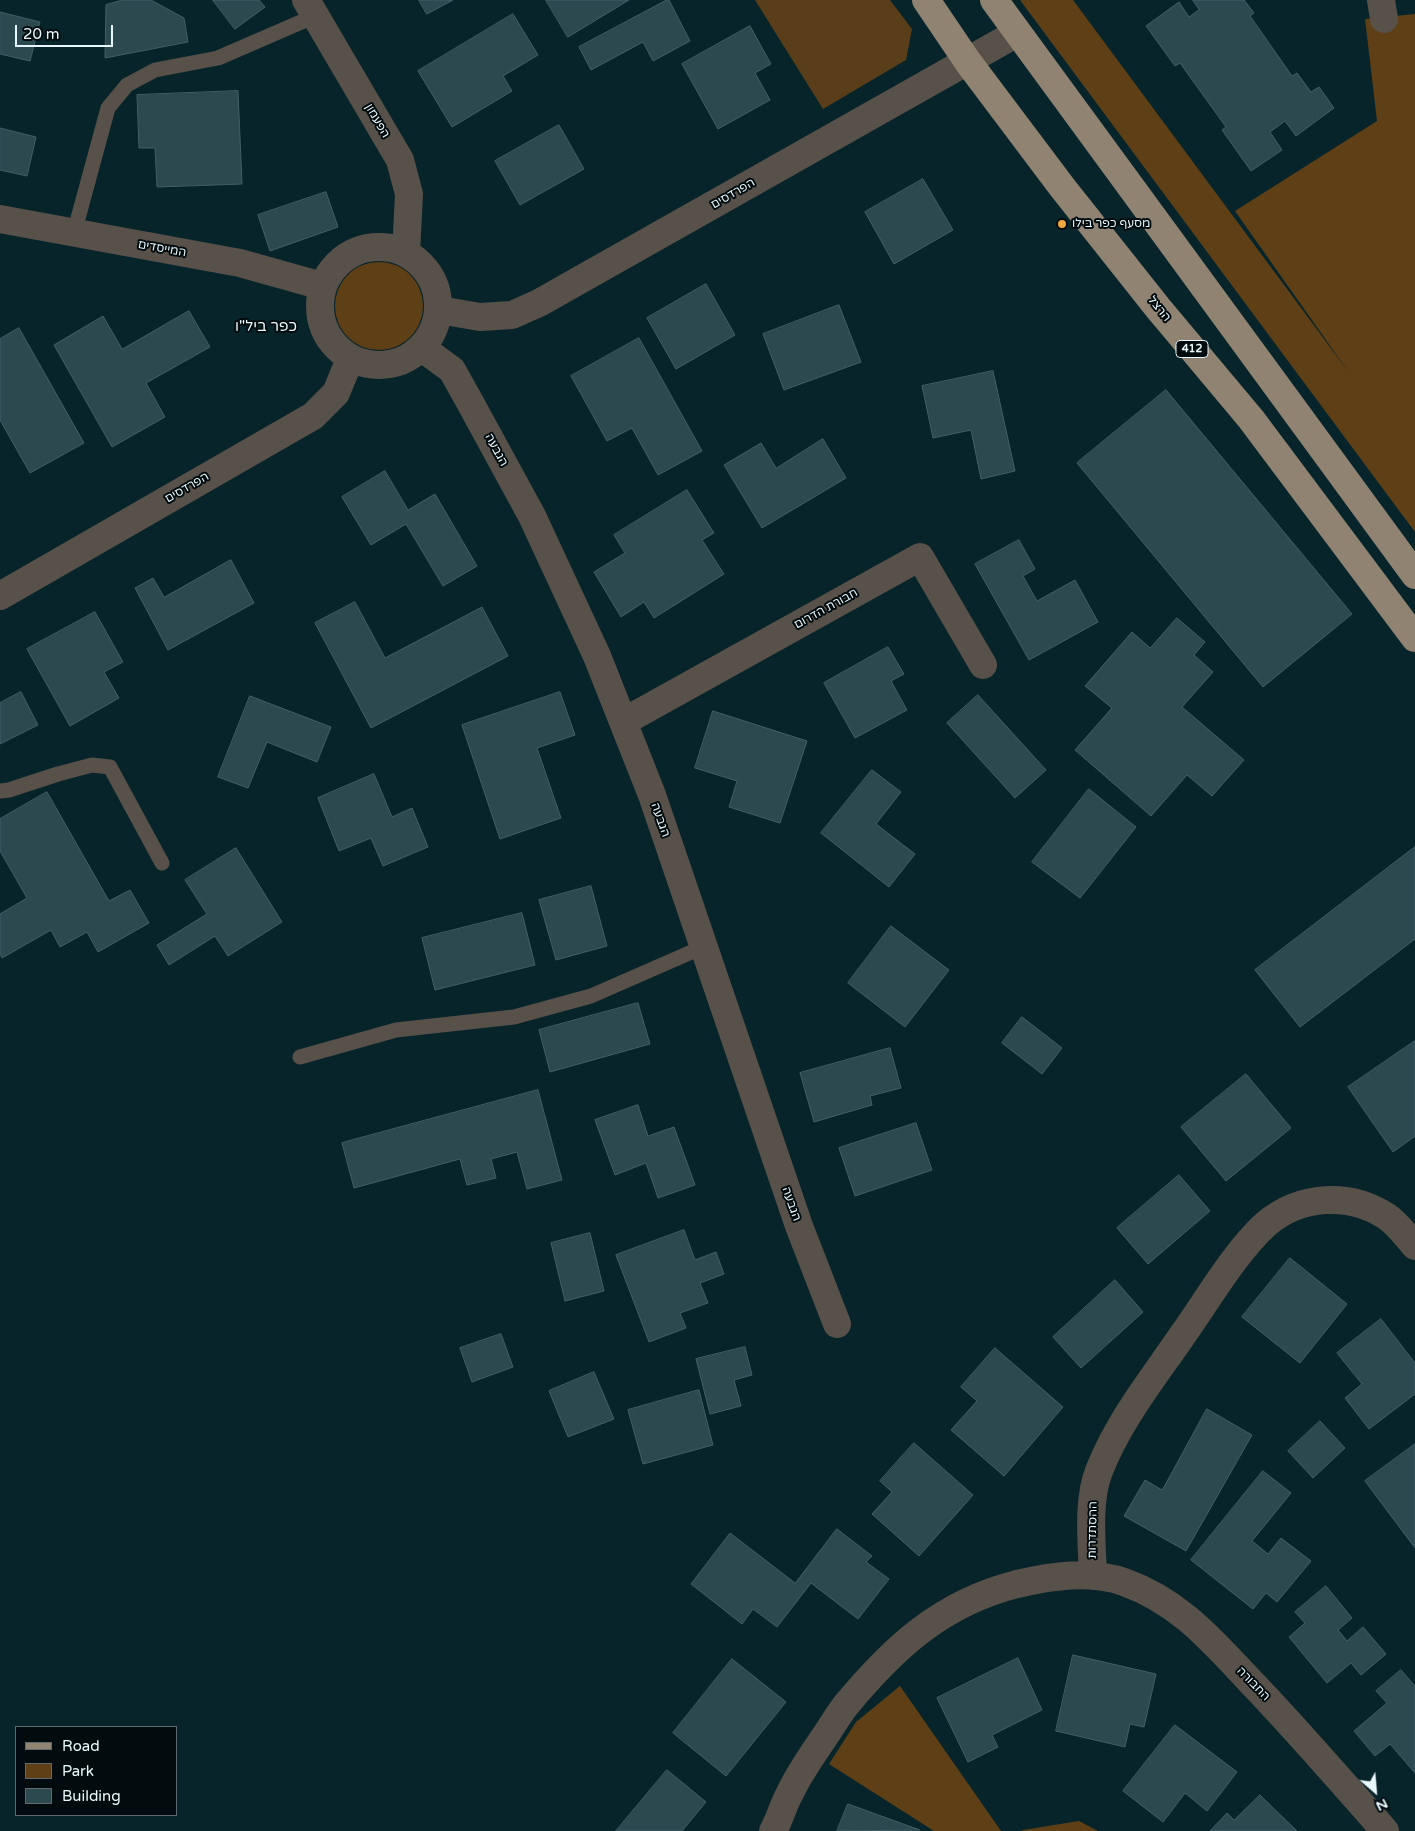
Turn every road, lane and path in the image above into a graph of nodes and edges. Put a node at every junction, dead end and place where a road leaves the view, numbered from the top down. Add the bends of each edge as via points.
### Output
1 (926, 0) edge
2 (994, 0) edge
3 (310, 8) edge
4 (1017, 33) junction
5 (968, 62) junction
6 (0, 219) edge
7 (74, 233) junction
8 (406, 253) junction
9 (322, 286) junction
10 (439, 310) junction
11 (422, 348) junction
12 (350, 359) junction
13 (1415, 575) edge
14 (0, 596) edge
15 (1415, 638) edge
16 (983, 665) dead end
17 (623, 722) junction
18 (0, 791) edge
19 (162, 864) dead end
20 (704, 947) junction
21 (300, 1057) dead end
22 (1415, 1246) edge
23 (837, 1324) dead end
24 (1093, 1576) junction
25 (774, 1830) edge
26 (1385, 1831) edge

1 - 5 main road, הרצל / 412
2 - 4 main road
3 - 7 lane via 218,58 155,70 127,85 108,108
3 - 8 street, הפעמון via 400,160 409,194
4 - 5 street, הפרדסים
4 - 13 main road
5 - 10 street, הפרדסים via 539,303 512,314 480,317
5 - 15 main road, הרצל / 412 via 1062,187 1273,448
6 - 7 street, המייסדים
7 - 9 street, המייסדים via 240,263
8 - 9 street via 386,247 365,248 346,256
8 - 10 street via 427,271 436,290
9 - 12 street via 319,307 323,327 333,345
10 - 11 street via 434,330
11 - 12 street via 409,358 390,365 369,365
11 - 17 street, הגבעה via 452,370 532,516 597,656
12 - 14 street, הפרדסים via 336,393 312,416
16 - 17 street, חבורת הדרום via 920,557
17 - 20 street, הגבעה via 652,795
18 - 19 lane via 92,765 110,767
20 - 21 lane via 591,996 514,1017 396,1030
20 - 23 street, הגבעה via 798,1226
22 - 24 street, ההסתדרות via 1381,1213 1349,1200 1329,1199 1285,1212 1246,1245 1130,1411 1098,1472 1091,1525
24 - 25 street, ההסתדרות via 1050,1578 1001,1588 923,1627 896,1650 845,1706 802,1771
24 - 26 street, החבורה via 1124,1582 1175,1607 1273,1704

